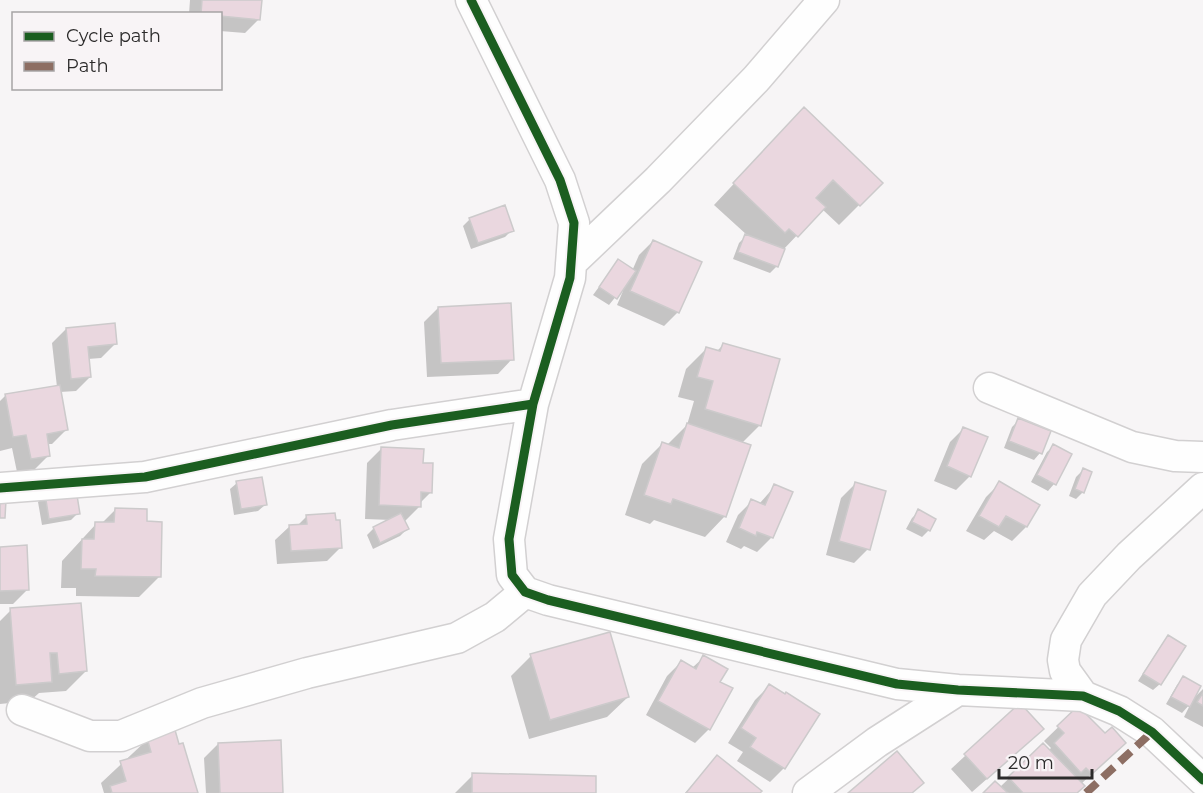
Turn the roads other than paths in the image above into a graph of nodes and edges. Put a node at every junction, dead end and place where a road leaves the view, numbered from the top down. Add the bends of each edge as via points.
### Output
1 (471, 0) edge
2 (824, 0) edge
3 (571, 263) junction
4 (988, 388) dead end
5 (533, 404) junction
6 (1203, 457) edge
7 (0, 488) edge
8 (1203, 488) edge
9 (525, 592) junction
10 (958, 690) junction
11 (1083, 696) junction
12 (22, 710) dead end
13 (1203, 780) edge
14 (808, 793) edge

1 - 3 street via 560,180 574,222
2 - 3 street via 756,79
3 - 5 street
4 - 6 street via 1132,447
5 - 7 street via 392,425 145,477
5 - 9 street via 509,539 512,575
8 - 11 street via 1092,595 1066,640 1065,670
9 - 10 street via 897,684
9 - 12 street via 495,617 457,638 307,673 202,703 122,736 90,736
10 - 11 street
10 - 14 street
11 - 13 street via 1119,711 1152,732

